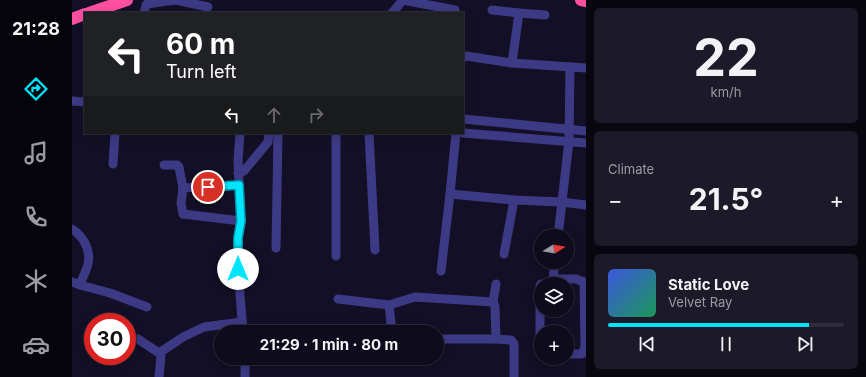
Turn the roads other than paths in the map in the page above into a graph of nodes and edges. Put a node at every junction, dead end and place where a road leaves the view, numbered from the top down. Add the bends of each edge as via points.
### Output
1 (127, 0) edge
2 (176, 0) edge
3 (403, 0) edge
4 (581, 0) edge
5 (586, 1) edge
6 (208, 7) dead end
7 (492, 10) dead end
8 (92, 12) edge
9 (144, 12) edge
10 (393, 12) edge
11 (455, 12) edge
12 (519, 13) junction
13 (84, 14) edge
14 (545, 15) dead end
15 (72, 19) edge
16 (464, 57) edge
17 (512, 63) junction
18 (570, 67) junction
19 (586, 68) edge
20 (72, 101) edge
21 (84, 102) edge
22 (464, 118) edge
23 (570, 129) junction
24 (586, 131) edge
25 (464, 133) edge
26 (115, 134) edge
27 (240, 134) edge
28 (268, 134) edge
29 (278, 134) edge
30 (336, 134) edge
31 (369, 134) edge
32 (456, 134) edge
33 (569, 141) junction
34 (586, 143) edge
35 (113, 164) dead end
36 (164, 165) dead end
37 (238, 173) junction
38 (239, 185) junction
39 (183, 188) junction
40 (450, 194) junction
41 (514, 200) junction
42 (562, 202) junction
43 (586, 205) edge
44 (241, 221) junction
45 (72, 229) edge
46 (559, 229) edge
47 (276, 248) dead end
48 (376, 250) dead end
49 (504, 254) dead end
50 (336, 256) dead end
51 (441, 271) dead end
52 (574, 279) edge
53 (74, 284) edge
54 (496, 284) dead end
55 (338, 299) dead end
56 (493, 302) junction
57 (389, 305) junction
58 (147, 307) dead end
59 (242, 322) junction
60 (242, 325) edge
61 (391, 325) edge
62 (138, 339) dead end
63 (444, 339) edge
64 (496, 339) junction
65 (159, 353) junction
66 (574, 354) edge
67 (245, 365) edge
68 (159, 377) edge
69 (245, 377) edge
70 (514, 377) edge

1 - 8 highway
2 - 6 street
2 - 9 street via 147,4
3 - 10 street
3 - 11 street
4 - 5 highway
7 - 12 street
12 - 14 street
12 - 17 street
13 - 15 highway
16 - 17 street
17 - 18 street
18 - 19 street
18 - 23 street
20 - 21 street
22 - 23 street
23 - 24 street
23 - 33 street
25 - 33 street
26 - 35 street
27 - 37 street
28 - 37 street via 268,142 244,170
29 - 47 street
30 - 50 street
31 - 48 street
32 - 40 street
33 - 34 street
33 - 42 street
36 - 39 street via 179,167
37 - 38 street
38 - 39 street
38 - 44 street
39 - 44 street via 180,203 183,214
40 - 41 street
40 - 51 street
41 - 42 street
41 - 49 street
42 - 43 street
42 - 46 street
44 - 59 street via 238,269
45 - 53 street via 88,250 88,263
52 - 66 street via 584,282 585,347 582,354
53 - 58 street via 110,293
54 - 56 street
55 - 57 street
56 - 57 street via 415,297
56 - 64 street
57 - 61 street
59 - 60 street
59 - 65 street via 204,327
62 - 65 street
63 - 64 street
64 - 70 street via 511,340 514,344
65 - 68 street
67 - 69 street

